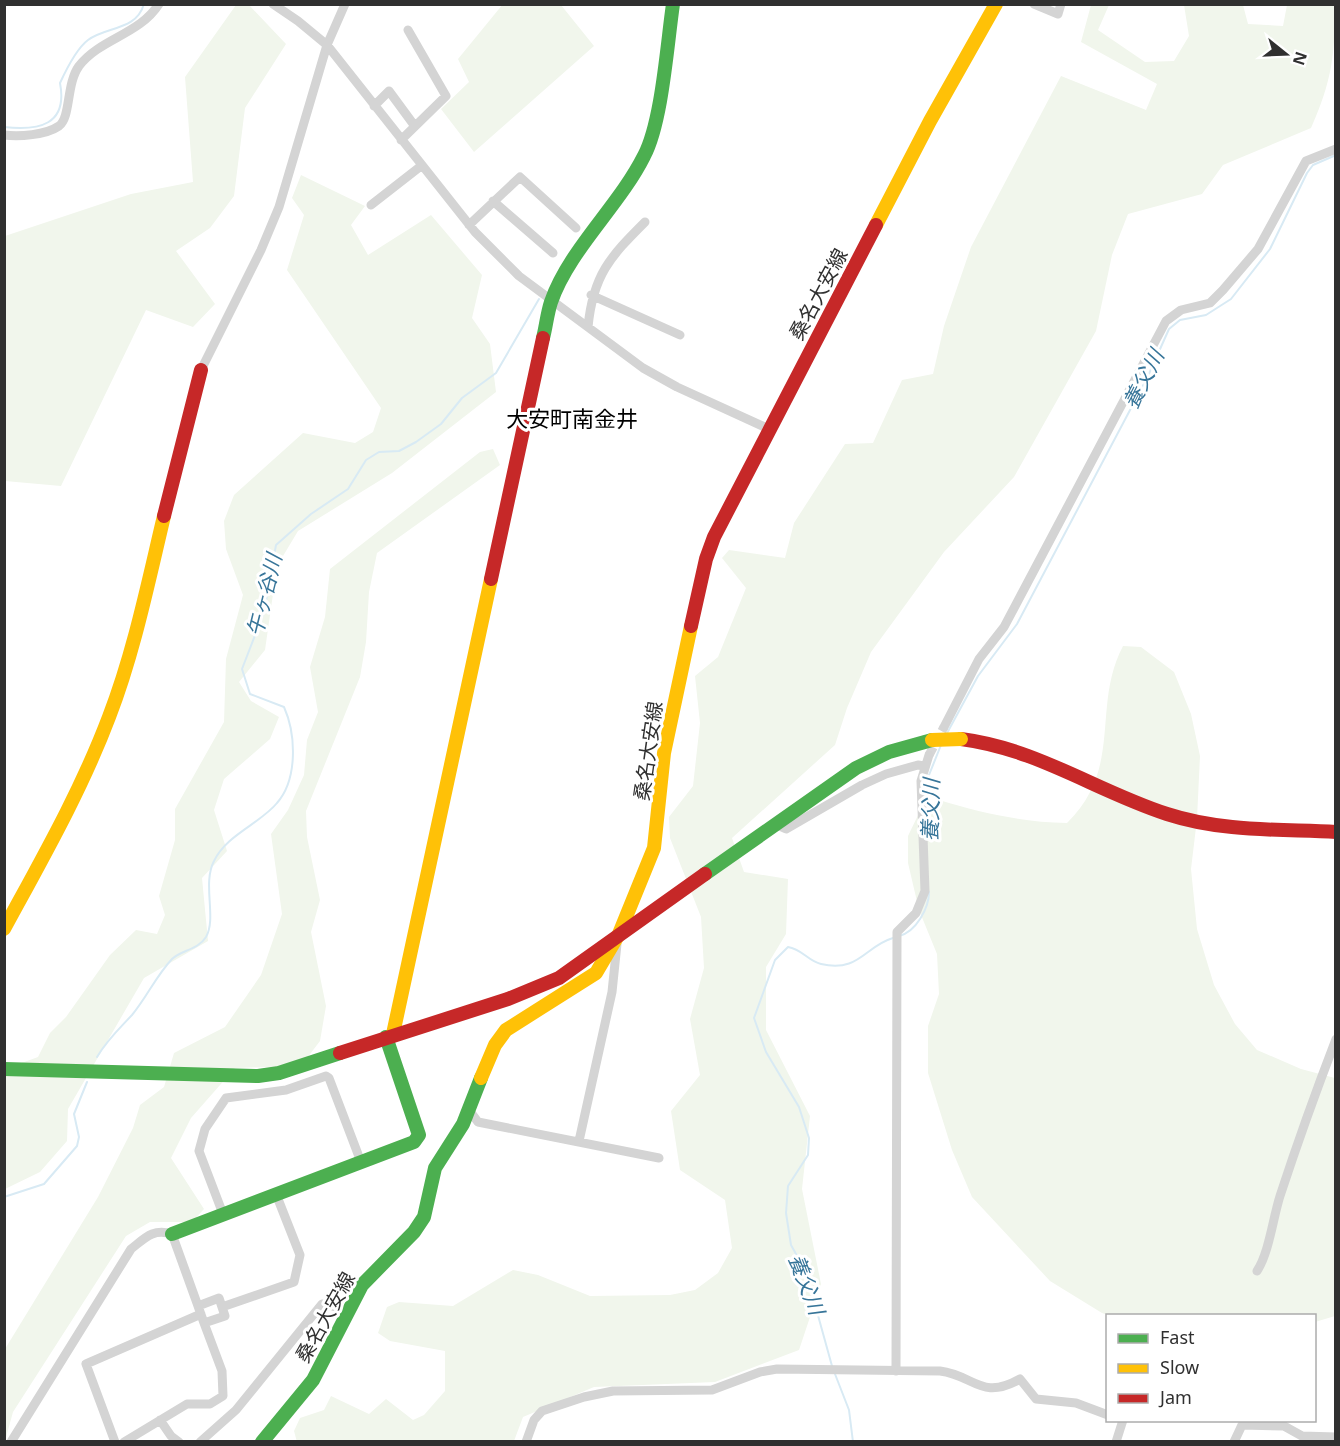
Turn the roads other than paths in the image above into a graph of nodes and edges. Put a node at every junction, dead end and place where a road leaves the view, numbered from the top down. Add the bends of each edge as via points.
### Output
1 (159, 4) edge
2 (273, 4) edge
3 (345, 4) edge
4 (673, 4) edge
5 (996, 4) edge
6 (1034, 4) edge
7 (1061, 4) edge
8 (988, 11) edge
9 (408, 30) dead end
10 (327, 45) junction
11 (374, 106) junction
12 (414, 125) junction
13 (4, 135) edge
14 (401, 141) junction
15 (1335, 149) edge
16 (421, 166) junction
17 (493, 201) junction
18 (371, 205) dead end
19 (645, 222) dead end
20 (468, 225) junction
21 (576, 228) dead end
22 (553, 253) dead end
23 (591, 295) junction
24 (551, 302) junction
25 (588, 327) junction
26 (680, 335) dead end
27 (201, 370) joint
28 (769, 429) junction
29 (944, 727) tunnel mouth
30 (929, 755) tunnel mouth
31 (924, 766) junction
32 (779, 822) junction
33 (1335, 831) edge
34 (4, 929) edge
35 (619, 934) junction
36 (390, 1036) junction
37 (1335, 1039) edge
38 (4, 1069) edge
39 (470, 1110) junction
40 (579, 1141) junction
41 (659, 1158) dead end
42 (361, 1162) junction
43 (276, 1194) junction
44 (223, 1214) junction
45 (172, 1234) junction
46 (1257, 1271) dead end
47 (222, 1308) junction
48 (349, 1312) junction
49 (201, 1314) junction
50 (896, 1371) junction
51 (1106, 1415) edge
52 (160, 1420) junction
53 (1122, 1422) edge
54 (1335, 1437) edge
55 (11, 1442) edge
56 (115, 1442) edge
57 (124, 1442) edge
58 (179, 1442) edge
59 (200, 1442) edge
60 (262, 1442) edge
61 (526, 1442) edge
62 (1116, 1442) edge
63 (1234, 1442) edge

1 - 13 street via 137,28 96,50 80,65 71,79 65,120 59,126
2 - 10 street
3 - 10 street
4 - 24 street via 656,115 645,155 571,264
5 - 8 street, 桑名大安線
6 - 7 street via 1058,14
8 - 28 street, 桑名大安線
9 - 12 street via 446,96
10 - 11 street
10 - 27 street via 279,207
11 - 12 street via 389,91
11 - 14 street
12 - 14 street
14 - 16 street
15 - 29 street via 1306,161 1258,249 1223,290 1210,303 1181,310 1166,321 1004,627 979,659
16 - 18 street
16 - 20 street
17 - 20 street
17 - 21 street via 520,177
17 - 22 street
19 - 23 street via 612,255
20 - 24 street via 500,260
23 - 25 street
23 - 26 street
24 - 25 street
24 - 36 street
25 - 28 street via 668,382
27 - 34 street via 128,662 109,717 78,792
28 - 35 street, 桑名大安線 via 706,559 666,743 654,848
30 - 31 street
31 - 32 street via 878,777 786,829
31 - 50 street via 924,891 916,913 897,932
32 - 33 street, bridge via 868,761 914,744 949,739 986,741 1017,749 1152,808 1199,824
32 - 35 street
35 - 36 street via 559,978 508,999
35 - 39 street, 桑名大安線 via 596,973 506,1030 495,1045
35 - 40 street via 612,993
36 - 38 street via 279,1073 258,1076
36 - 42 street via 419,1135 414,1142
37 - 46 street
39 - 40 street via 478,1122
39 - 48 street, 桑名大安線 via 435,1168 424,1217 362,1285
40 - 41 street
42 - 43 street
42 - 44 street via 326,1076 286,1090 226,1098 205,1129 199,1151
43 - 44 street
43 - 47 street via 300,1255 294,1282
44 - 45 street
45 - 49 street
45 - 55 street via 153,1232 131,1249
47 - 49 street via 225,1316
47 - 49 street via 219,1298
48 - 59 street via 322,1304 236,1410
48 - 60 street, 桑名大安線 via 313,1380
49 - 52 street via 222,1371 223,1396 210,1404 187,1404
49 - 56 street via 86,1364
50 - 51 street via 950,1372 988,1388 1020,1379 1036,1399 1076,1403
50 - 61 street via 767,1370 712,1390 613,1391 542,1411
52 - 57 street
52 - 58 street
53 - 62 street
54 - 63 street via 1302,1436 1284,1426 1242,1425

